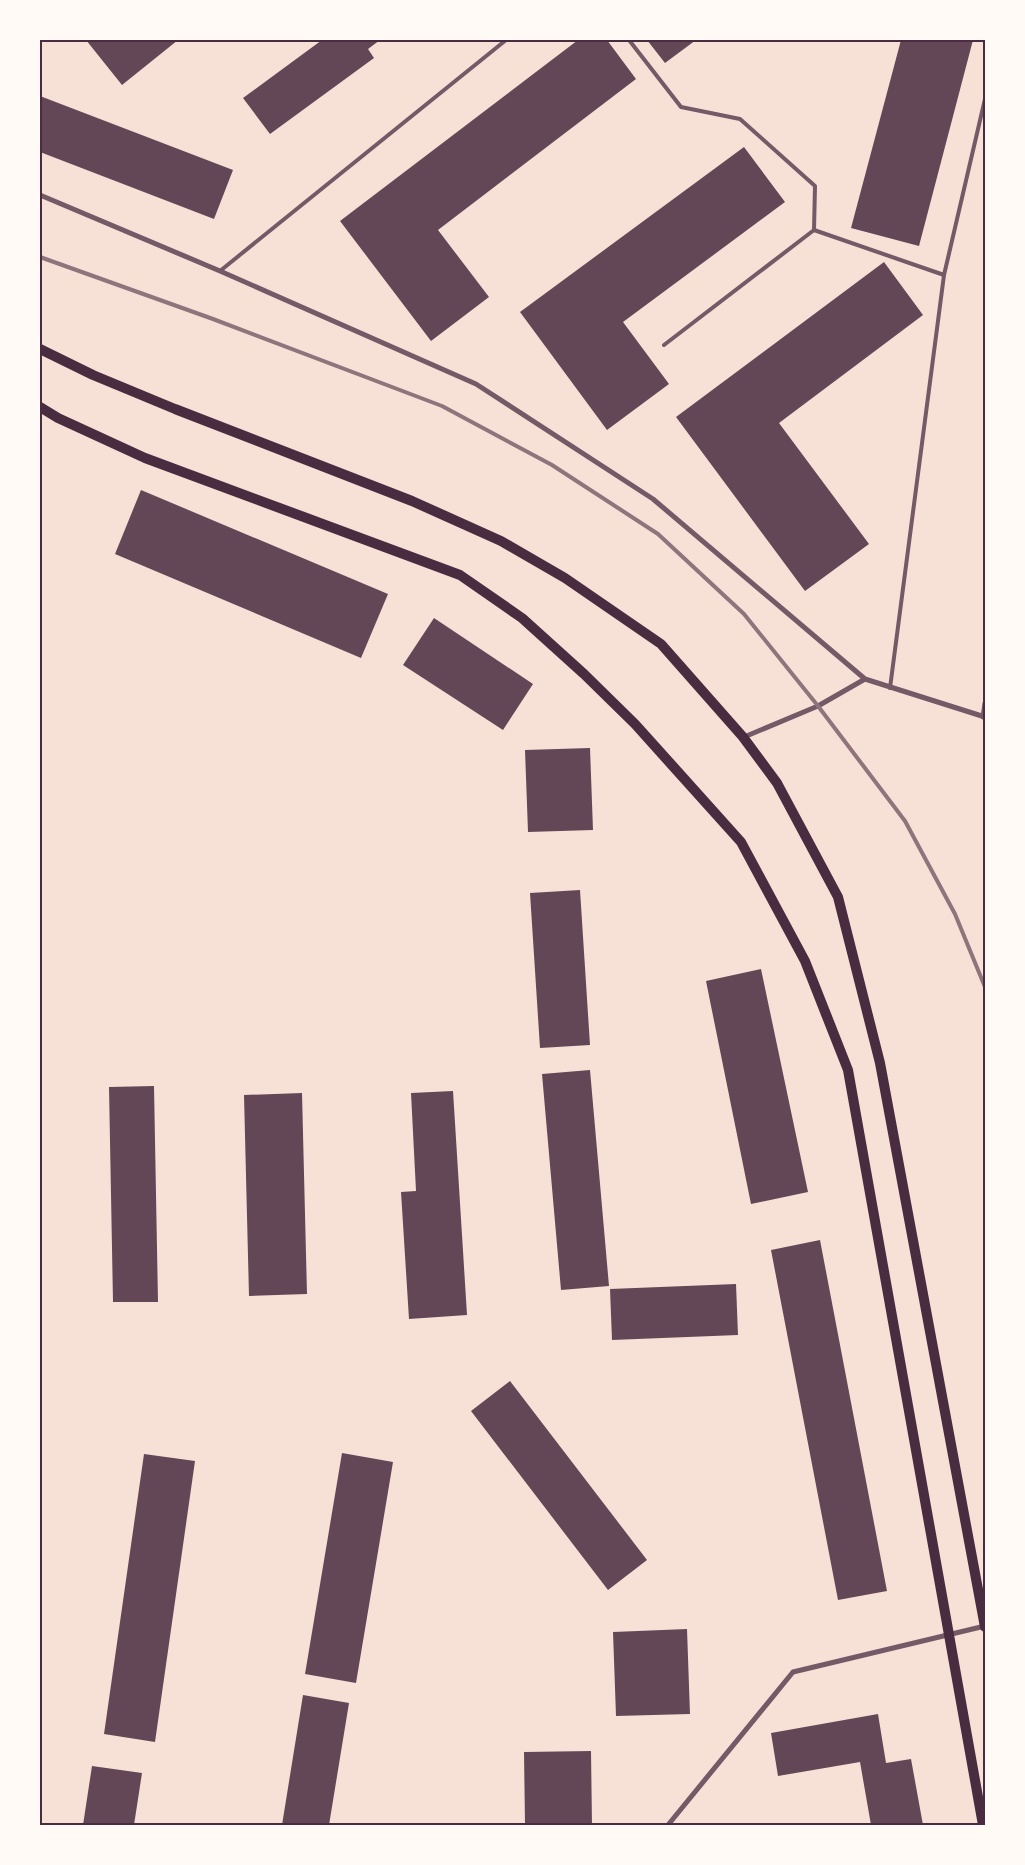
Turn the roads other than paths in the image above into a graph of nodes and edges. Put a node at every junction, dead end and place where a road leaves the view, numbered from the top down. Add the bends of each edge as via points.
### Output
1 (506, 40) edge
2 (629, 40) edge
3 (985, 99) edge
4 (40, 195) edge
5 (814, 230) junction
6 (220, 271) junction
7 (944, 275) junction
8 (664, 345) dead end
9 (40, 349) edge
10 (40, 408) edge
11 (865, 679) junction
12 (890, 688) junction
13 (985, 703) edge
14 (984, 718) edge
15 (743, 737) junction
16 (985, 1626) edge
17 (949, 1634) junction
18 (668, 1825) edge
19 (983, 1825) edge

1 - 6 lane
2 - 5 lane via 681,107 740,119 815,186
3 - 7 lane
4 - 6 street
5 - 7 lane
5 - 8 lane
6 - 11 street via 476,384 653,499
7 - 12 lane
9 - 15 main road via 93,375 412,501 500,541 566,578 661,644
10 - 17 main road via 145,458 460,575 522,618 584,674 635,724 741,842 806,961 848,1070
11 - 12 street
11 - 15 street via 818,706
12 - 14 street
13 - 14 street
15 - 16 main road via 777,783 838,897 880,1063
16 - 17 street
17 - 18 street via 793,1672
17 - 19 main road

